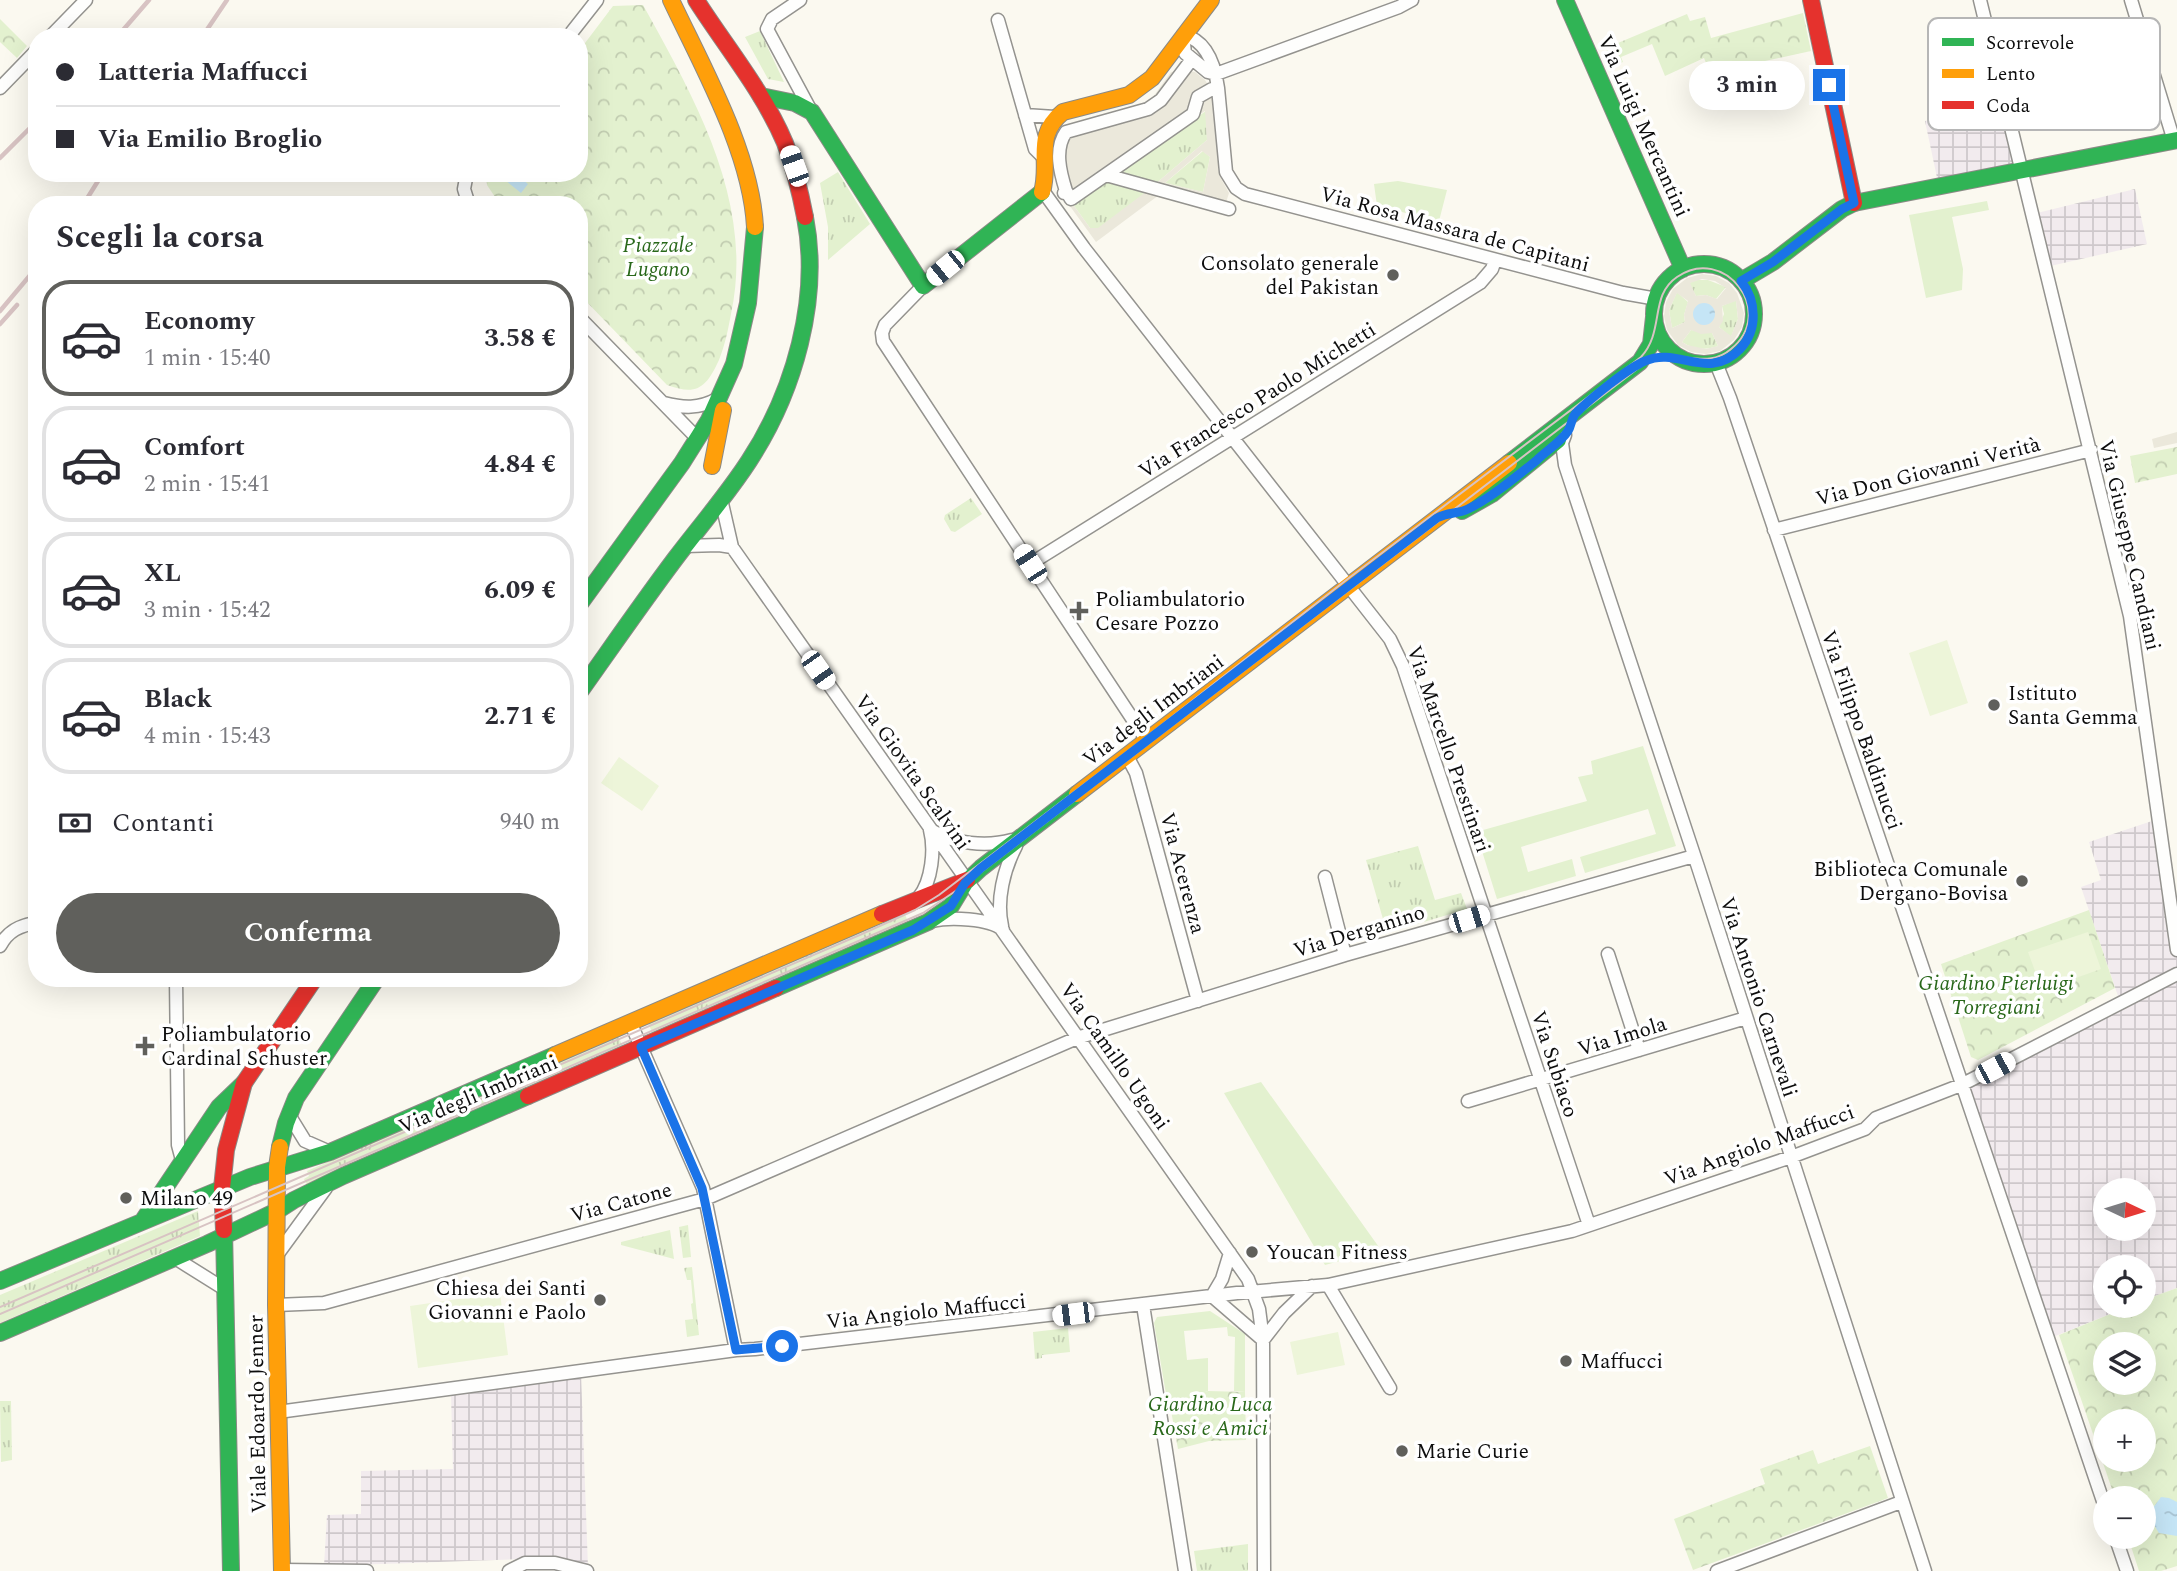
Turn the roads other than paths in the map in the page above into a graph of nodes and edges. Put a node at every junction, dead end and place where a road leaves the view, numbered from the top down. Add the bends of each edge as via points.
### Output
1 (86, 0) edge
2 (597, 0) edge
3 (800, 0) edge
4 (1211, 0) edge
5 (1412, 0) edge
6 (1565, 0) edge
7 (1811, 0) edge
8 (1980, 0) edge
9 (2131, 0) edge
10 (697, 2) edge
11 (1397, 4) edge
12 (674, 6) edge
13 (1984, 18) edge
14 (2137, 18) edge
15 (998, 20) dead end
16 (59, 28) edge
17 (575, 28) edge
18 (1183, 35) junction
19 (28, 59) edge
20 (1192, 59) junction
21 (786, 68) junction
22 (1216, 74) junction
23 (0, 88) edge
24 (1212, 89) dead end
25 (2160, 91) edge
26 (761, 96) junction
27 (787, 100) junction
28 (812, 112) junction
29 (1025, 115) junction
30 (1055, 117) junction
31 (2012, 130) edge
32 (2176, 141) edge
33 (1044, 158) junction
34 (2022, 171) junction
35 (1106, 174) junction
36 (1043, 191) junction
37 (1854, 203) junction
38 (1229, 209) dead end
39 (1495, 260) junction
40 (1683, 269) junction
41 (1741, 281) junction
42 (923, 286) junction
43 (1657, 299) junction
44 (1654, 317) junction
45 (588, 326) edge
46 (1688, 362) junction
47 (1716, 363) junction
48 (734, 364) junction
49 (1635, 367) junction
50 (720, 397) junction
51 (662, 403) junction
52 (1579, 410) junction
53 (1565, 435) junction
54 (698, 439) junction
55 (1233, 439) junction
56 (1532, 445) junction
57 (2091, 450) junction
58 (712, 466) junction
59 (721, 499) junction
60 (1437, 518) junction
61 (1774, 530) junction
62 (685, 546) junction
63 (732, 547) junction
64 (1030, 564) junction
65 (1349, 586) junction
66 (588, 592) edge
67 (588, 681) edge
68 (1147, 741) junction
69 (1127, 756) junction
70 (928, 827) junction
71 (1028, 832) junction
72 (1694, 856) junction
73 (1325, 877) dead end
74 (967, 880) junction
75 (915, 900) junction
76 (1485, 914) junction
77 (28, 924) edge
78 (923, 925) junction
79 (1005, 933) junction
80 (0, 946) edge
81 (2177, 950) edge
82 (1345, 954) junction
83 (1608, 954) dead end
84 (2177, 974) edge
85 (176, 987) edge
86 (309, 987) edge
87 (371, 987) edge
88 (1198, 1001) junction
89 (1746, 1018) junction
90 (631, 1024) junction
91 (1077, 1038) junction
92 (641, 1047) junction
93 (1639, 1050) junction
94 (1541, 1080) junction
95 (244, 1083) junction
96 (1961, 1085) junction
97 (1468, 1101) dead end
98 (288, 1112) junction
99 (330, 1152) junction
100 (1791, 1157) junction
101 (182, 1160) junction
102 (277, 1167) junction
103 (333, 1181) junction
104 (222, 1188) junction
105 (705, 1199) junction
106 (277, 1211) junction
107 (144, 1219) junction
108 (1589, 1225) junction
109 (225, 1235) junction
110 (1230, 1254) junction
111 (276, 1255) junction
112 (175, 1258) junction
113 (0, 1281) edge
114 (1328, 1285) junction
115 (1312, 1286) junction
116 (226, 1290) junction
117 (1254, 1291) junction
118 (1212, 1296) junction
119 (276, 1305) junction
120 (1143, 1305) junction
121 (0, 1333) edge
122 (1263, 1340) junction
123 (736, 1350) junction
124 (1390, 1388) dead end
125 (278, 1412) junction
126 (2098, 1486) edge
127 (1902, 1502) junction
128 (2119, 1549) edge
129 (525, 1567) edge
130 (231, 1571) edge
131 (282, 1571) edge
132 (367, 1571) edge
133 (509, 1571) edge
134 (587, 1571) edge
135 (1185, 1571) edge
136 (1264, 1571) edge
137 (1717, 1571) edge
138 (1924, 1571) edge
139 (2127, 1571) edge

1 - 16 street
2 - 17 street
3 - 21 street via 769,22 768,34
4 - 18 street
5 - 11 street
6 - 40 street, Via Luigi Mercantini
7 - 37 street
8 - 13 street, Via Giuseppe Candiani
9 - 14 street
10 - 26 street
11 - 22 street
12 - 48 street via 740,156 754,212 748,303
15 - 29 street
18 - 20 street via 1183,48
18 - 22 street via 1193,37 1208,54
18 - 30 street via 1153,78 1137,91
19 - 23 street
20 - 22 street
20 - 35 street via 1161,100 1148,109 1066,132 1059,153 1065,192 1071,198
21 - 27 street via 790,82
21 - 28 street
22 - 39 street, Via Rosa Massara de Capitani via 1226,172 1236,188
24 - 35 street via 1198,97 1193,114
25 - 32 street
26 - 27 street
26 - 59 street via 785,143 802,195 809,245 808,294 796,356 780,403 751,458
27 - 28 street
28 - 42 street
29 - 30 street
29 - 33 street via 1035,149
30 - 33 street via 1048,127
31 - 34 street, Via Giuseppe Candiani
32 - 34 street
33 - 36 street
34 - 37 street
34 - 57 street, Via Giuseppe Candiani via 2042,278
35 - 38 street
36 - 42 street
36 - 55 street, Via Marcello Prestinari
37 - 41 street
39 - 43 street, Via Rosa Massara de Capitani
39 - 55 street, Via Francesco Paolo Michetti via 1480,283
40 - 41 street via 1701,264 1719,267
40 - 43 street via 1665,282
41 - 47 street via 1752,303 1751,330 1737,352
42 - 64 street via 885,325 883,341
43 - 44 street
44 - 46 street via 1664,345
44 - 49 street, Via degli Imbriani via 1652,345
45 - 51 street
46 - 47 street
46 - 49 street, Via degli Imbriani via 1661,356
47 - 61 street, Via Filippo Baldinucci
48 - 50 street
48 - 58 street
49 - 52 street, Via degli Imbriani
49 - 56 street, Via degli Imbriani via 1605,374 1581,392 1546,419
50 - 51 street via 692,407
50 - 54 street
51 - 54 street
52 - 53 street, Via degli Imbriani
52 - 56 street, Via degli Imbriani
53 - 60 street, Via degli Imbriani via 1488,497
53 - 72 street, Via Antonio Carnevali via 1565,465
54 - 58 street
54 - 66 street
55 - 64 street, Via Francesco Paolo Michetti
55 - 65 street, Via Marcello Prestinari
56 - 60 street, Via degli Imbriani
57 - 61 street, Via Don Giovanni Verità
57 - 81 street, Via Giuseppe Candiani via 2130,616
58 - 59 street
59 - 62 street
59 - 63 street, Via Giovita Scalvini
60 - 65 street, Via degli Imbriani
61 - 96 street, Via Filippo Baldinucci
62 - 63 street
62 - 67 street
63 - 70 street, Via Giovita Scalvini
64 - 68 street
65 - 68 street, Via degli Imbriani
65 - 76 street, Via Marcello Prestinari via 1390,639 1403,666
68 - 69 street, Via degli Imbriani
69 - 71 street, Via degli Imbriani
69 - 88 street, Via Acerenza via 1136,773
70 - 71 street, Via degli Imbriani via 940,835 982,843 1010,841
70 - 74 street, Via Giovita Scalvini
70 - 75 street via 932,840 929,869 925,888
71 - 74 street, Via degli Imbriani
71 - 79 street, Via degli Imbriani via 1004,876 1000,914
72 - 76 street, Via Derganino
72 - 89 street, Via Antonio Carnevali
73 - 82 street
74 - 75 street, Via degli Imbriani
74 - 78 street, Via degli Imbriani via 953,905
74 - 79 street, Via Camillo Ugoni
75 - 90 street, Via degli Imbriani
76 - 82 street, Via Derganino
76 - 94 street, Via Subiaco
77 - 80 street via 13,930
78 - 79 street, Via degli Imbriani via 941,919 963,920 996,924
78 - 92 street, Via degli Imbriani
79 - 91 street, Via Camillo Ugoni
82 - 88 street, Via Derganino
83 - 93 street
84 - 96 street, Via Angiolo Maffucci
85 - 101 street
86 - 95 street
87 - 98 street
88 - 91 street, Via Derganino
89 - 93 street, Via Imola
89 - 100 street, Via Antonio Carnevali
90 - 92 street
90 - 99 street, Via degli Imbriani
91 - 105 street, Via Catone
91 - 110 street, Via Camillo Ugoni
92 - 103 street, Via degli Imbriani
92 - 105 street
93 - 94 street, Via Imola
94 - 97 street, Via Imola
94 - 108 street, Via Subiaco
95 - 101 street via 222,1103
95 - 104 street, Viale Edoardo Jenner via 226,1150
96 - 100 street, Via Angiolo Maffucci
96 - 126 street, Via Filippo Baldinucci
98 - 99 street via 305,1141
98 - 102 street, Viale Edoardo Jenner
99 - 102 street, Via degli Imbriani
100 - 108 street, Via Angiolo Maffucci
100 - 127 street, Via Antonio Carnevali
101 - 107 street
102 - 104 street, Via degli Imbriani
102 - 106 street, Viale Edoardo Jenner
103 - 106 street, Via degli Imbriani
103 - 111 street
104 - 107 street, Via degli Imbriani
104 - 109 street, Viale Edoardo Jenner
105 - 119 street, Via Catone via 324,1303
105 - 123 street
106 - 109 street, Via degli Imbriani
106 - 111 street, Viale Edoardo Jenner
107 - 113 street, Via degli Imbriani
108 - 114 street, Via Angiolo Maffucci
109 - 112 street, Via degli Imbriani
109 - 116 street, Viale Edoardo Jenner
110 - 117 street, Via Camillo Ugoni
110 - 118 street
111 - 119 street, Viale Edoardo Jenner
112 - 116 street
112 - 121 street, Via degli Imbriani
114 - 115 street, Via Angiolo Maffucci
114 - 124 street
115 - 117 street, Via Angiolo Maffucci
115 - 122 street
116 - 130 street, Viale Edoardo Jenner
117 - 118 street, Via Angiolo Maffucci
117 - 122 street
118 - 120 street, Via Angiolo Maffucci
118 - 122 street
119 - 125 street, Viale Edoardo Jenner
120 - 123 street, Via Angiolo Maffucci
120 - 135 street
122 - 136 street
123 - 125 street, Via Angiolo Maffucci
125 - 131 street, Viale Edoardo Jenner
127 - 137 street
127 - 138 street, Via Antonio Carnevali
128 - 139 street
129 - 133 street
129 - 134 street via 555,1563
131 - 132 street

